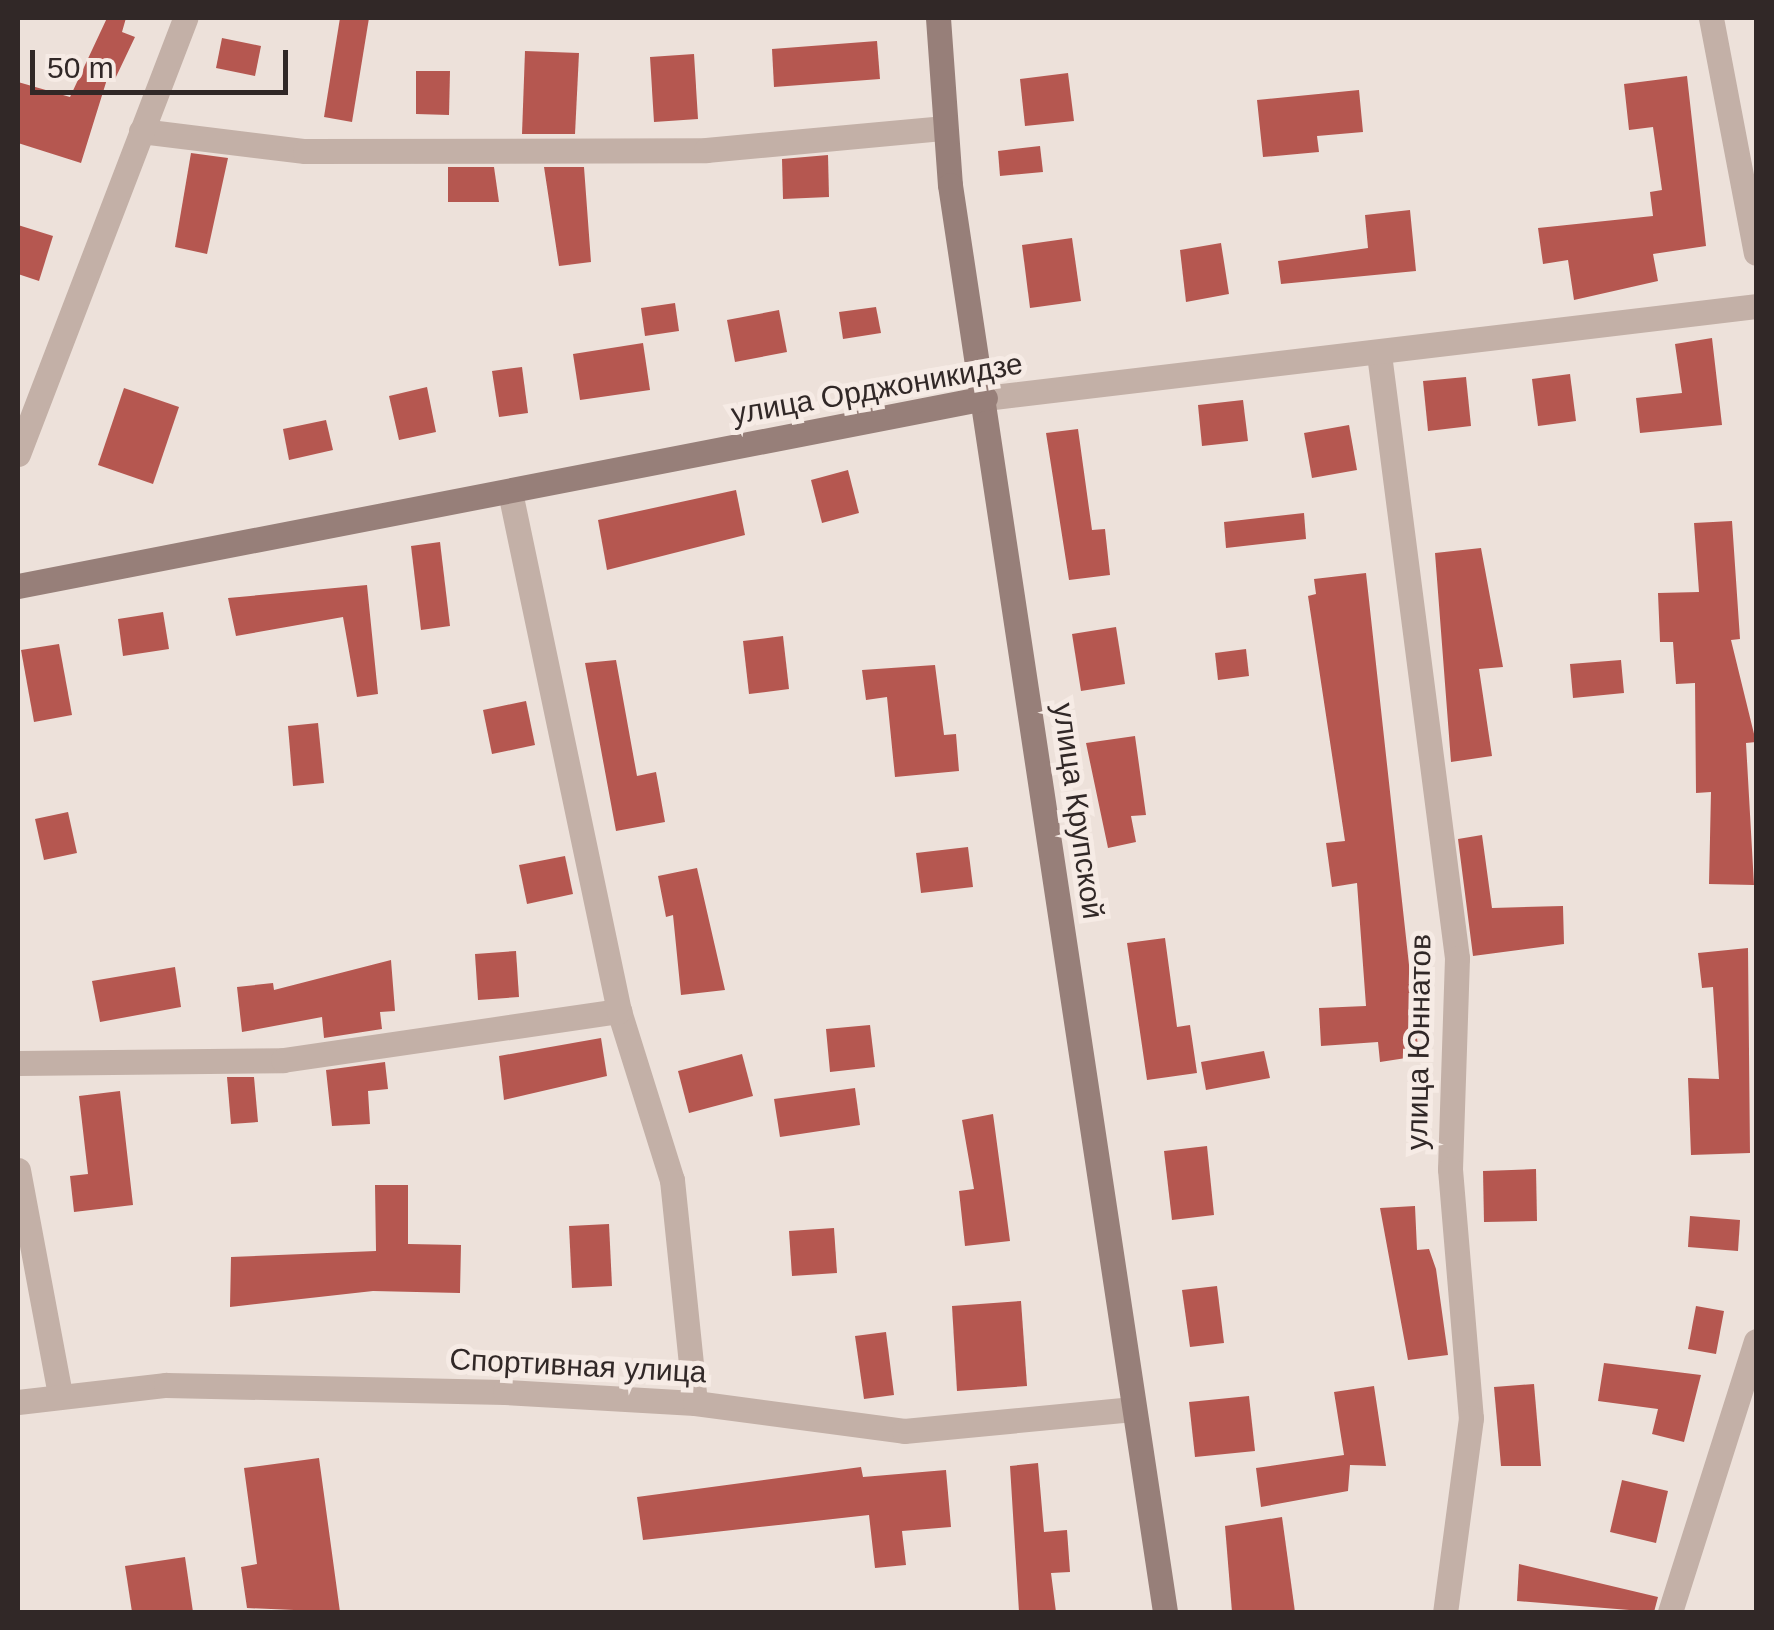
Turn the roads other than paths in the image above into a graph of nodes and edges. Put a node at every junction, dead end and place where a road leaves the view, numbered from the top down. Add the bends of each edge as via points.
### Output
1 (185, 18) edge
2 (938, 18) edge
3 (1711, 18) edge
4 (942, 128) junction
5 (141, 131) junction
6 (1756, 254) edge
7 (1756, 306) edge
8 (1379, 354) junction
9 (985, 398) junction
10 (18, 454) edge
11 (510, 492) junction
12 (18, 586) edge
13 (620, 1010) junction
14 (18, 1063) edge
15 (18, 1170) edge
16 (1756, 1341) edge
17 (60, 1394) junction
18 (18, 1402) edge
19 (695, 1403) junction
20 (1133, 1409) junction
21 (1165, 1612) edge
22 (1445, 1612) edge
23 (1670, 1612) edge

1 - 5 street
2 - 4 street, улица Крупской
3 - 6 street
4 - 5 street via 706,150 304,151
4 - 9 street, улица Крупской
5 - 10 street
7 - 8 street, улица Орджоникидзе
8 - 9 street, улица Орджоникидзе
8 - 22 street, улица Юннатов via 1457,958 1450,1170 1471,1418
9 - 11 street, улица Орджоникидзе
9 - 20 street, улица Крупской
11 - 12 street, улица Орджоникидзе
11 - 13 street
13 - 14 street via 284,1060
13 - 19 street via 672,1180
15 - 17 street
16 - 23 street
17 - 18 street, Спортивная улица
17 - 19 street, Спортивная улица via 186,1386
19 - 20 street, Спортивная улица via 904,1431
20 - 21 street, улица Крупской

